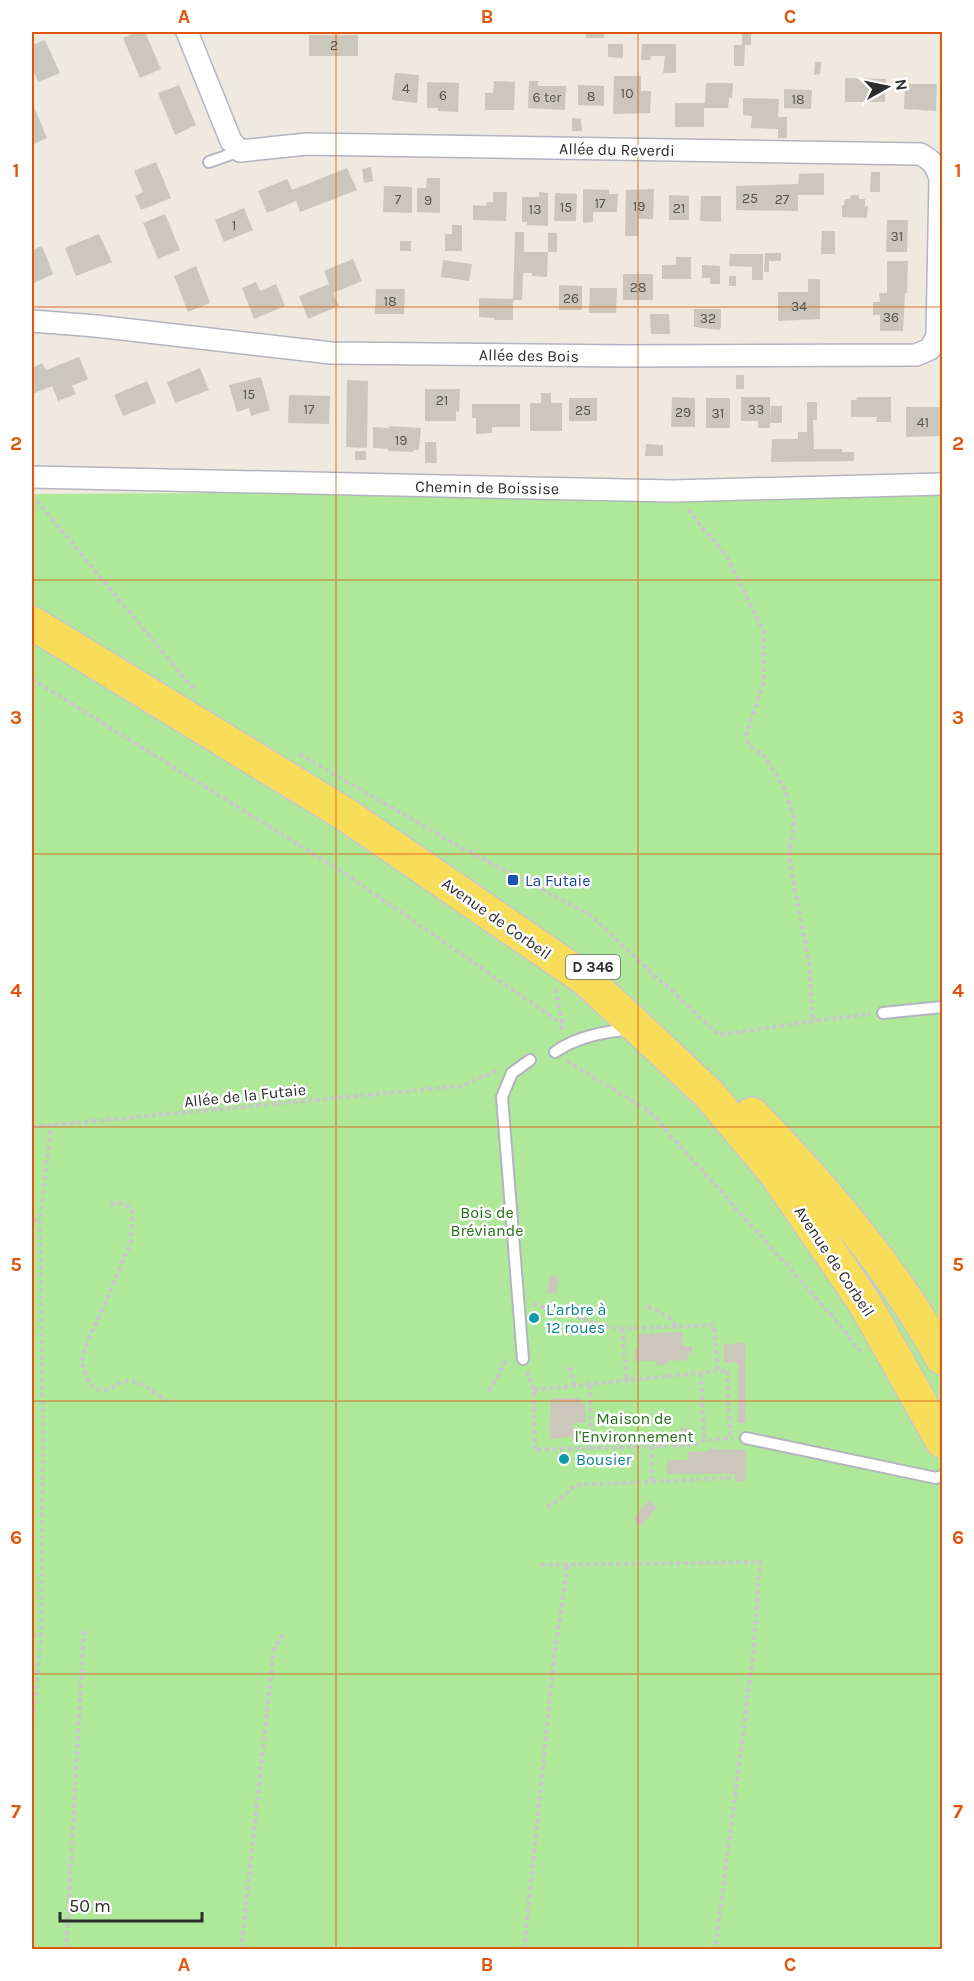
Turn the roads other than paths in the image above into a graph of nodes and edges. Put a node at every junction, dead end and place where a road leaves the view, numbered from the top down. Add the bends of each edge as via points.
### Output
1 (187, 32) edge
2 (240, 151) junction
3 (208, 162) dead end
4 (940, 254) edge
5 (32, 321) edge
6 (32, 477) edge
7 (942, 484) edge
8 (32, 623) edge
9 (345, 814) junction
10 (942, 1007) edge
11 (883, 1013) road end
12 (640, 1028) junction
13 (555, 1052) road end
14 (530, 1060) road end
15 (776, 1173) junction
16 (942, 1358) edge
17 (523, 1359) road end
18 (942, 1410) edge
19 (746, 1438) road end
20 (942, 1441) edge
21 (942, 1476) edge

1 - 2 street via 231,141
2 - 3 lane, Allée du Reverdi
2 - 4 street, Allée du Reverdi via 307,144 920,154 931,160 940,180
4 - 5 street, Allée des Bois via 938,336 930,349 916,355 331,353
6 - 7 street, Chemin de Boissise via 672,491
8 - 9 main road, Avenue de Corbeil / D 346
9 - 12 main road, Avenue de Corbeil / D 346 via 586,980
9 - 16 main road, D 346 via 477,888 571,949 681,1041 804,1167 892,1278
10 - 11 lane
12 - 13 lane via 605,1032
12 - 15 main road, Avenue de Corbeil / D 346 via 709,1094
14 - 17 lane via 512,1074 502,1097
15 - 18 main road via 863,1276
15 - 20 main road, Avenue de Corbeil / D 346 via 864,1302
19 - 21 lane via 936,1478

